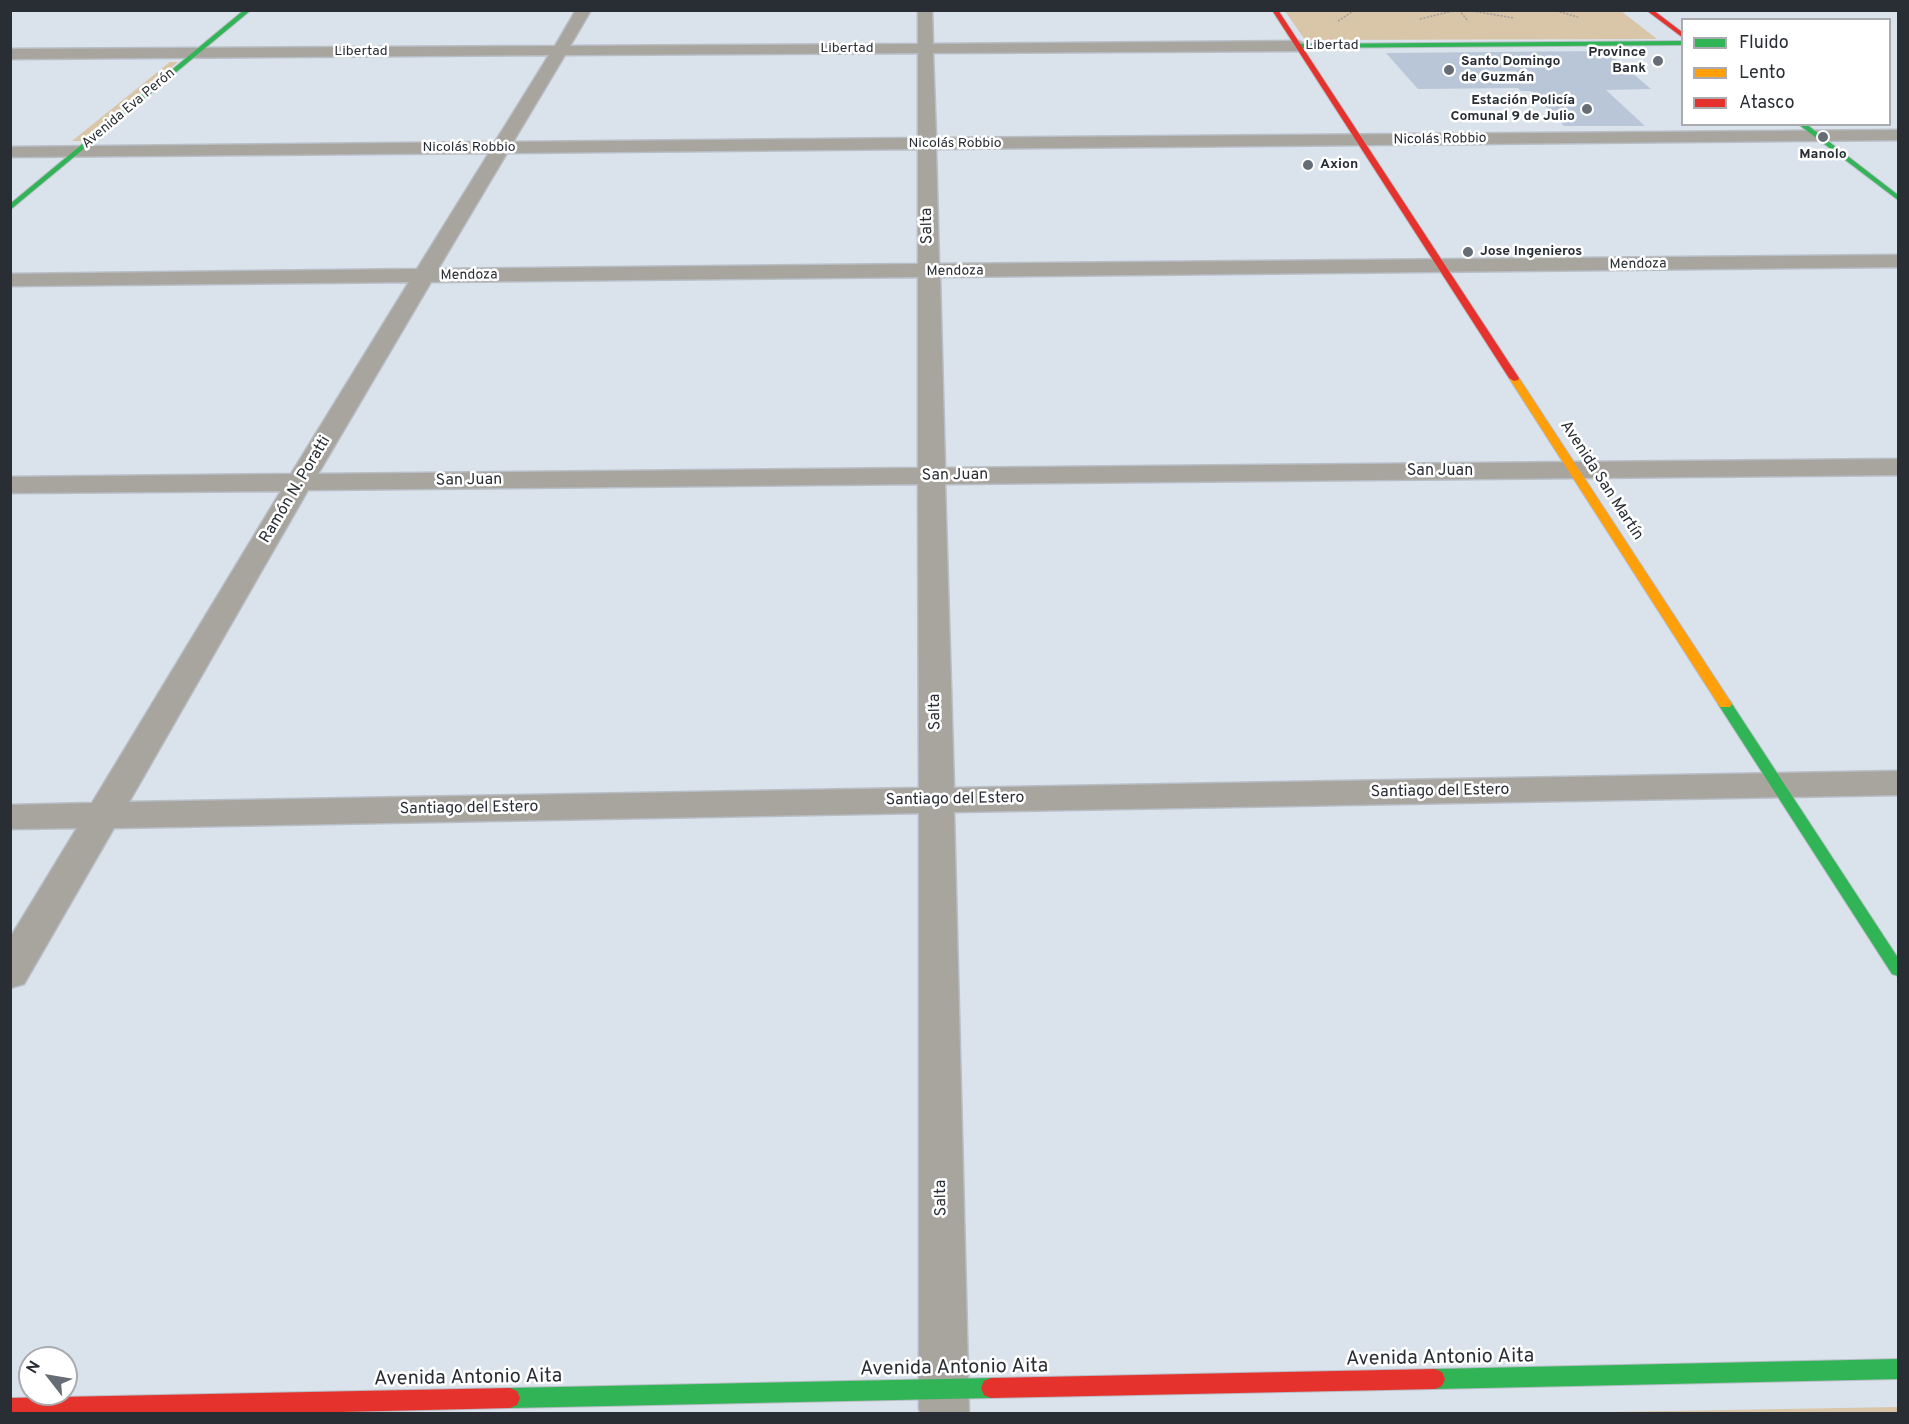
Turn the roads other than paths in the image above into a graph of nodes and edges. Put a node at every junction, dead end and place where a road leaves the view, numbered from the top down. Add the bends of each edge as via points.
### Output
1 (226, 10) edge
2 (248, 10) edge
3 (584, 10) edge
4 (925, 10) edge
5 (1275, 10) edge
6 (1649, 10) edge
7 (1681, 34) edge
8 (1681, 43) edge
9 (1299, 46) junction
10 (926, 48) junction
11 (561, 51) junction
12 (174, 53) junction
13 (197, 53) junction
14 (10, 54) edge
15 (156, 67) dead end
16 (1804, 126) edge
17 (1899, 135) edge
18 (1816, 136) junction
19 (1360, 141) junction
20 (73, 145) junction
21 (927, 145) junction
22 (502, 148) junction
23 (10, 152) edge
24 (51, 152) junction
25 (35, 165) dead end
26 (1899, 198) edge
27 (10, 208) edge
28 (1899, 261) edge
29 (1442, 267) junction
30 (929, 272) junction
31 (426, 277) junction
32 (10, 280) edge
33 (1899, 467) edge
34 (1575, 471) junction
35 (932, 476) junction
36 (299, 483) junction
37 (10, 485) edge
38 (1899, 783) edge
39 (1779, 786) junction
40 (937, 801) junction
41 (105, 815) junction
42 (10, 817) edge
43 (1899, 970) edge
44 (10, 973) edge
45 (1899, 1369) edge
46 (945, 1401) edge
47 (10, 1408) edge

1 - 12 main road, Avenida Eva Perón
2 - 13 main road, Avenida Eva Perón
3 - 11 street, Ramón N. Poratti
4 - 10 street, Salta
5 - 9 main road, Avenida San Martín
6 - 7 main road
8 - 9 main road, Libertad
9 - 10 street, Libertad
9 - 19 main road, Avenida San Martín
10 - 11 street, Libertad
10 - 21 street, Salta
11 - 13 street, Libertad
11 - 22 street, Ramón N. Poratti
12 - 13 street, Libertad
12 - 14 street, Libertad
12 - 15 main road, Avenida Eva Perón
13 - 20 main road, Avenida Eva Perón
16 - 18 main road
17 - 18 street, Nicolás Robbio
18 - 19 street, Nicolás Robbio
18 - 26 main road
19 - 21 street, Nicolás Robbio
19 - 29 main road, Avenida San Martín
20 - 22 street, Nicolás Robbio
20 - 24 street, Nicolás Robbio
20 - 27 main road, Avenida Eva Perón
21 - 22 street, Nicolás Robbio
21 - 30 street, Salta
22 - 31 street, Ramón N. Poratti
23 - 24 street, Nicolás Robbio
24 - 25 main road
28 - 29 street, Mendoza
29 - 30 street, Mendoza
29 - 34 main road, Avenida San Martín
30 - 31 street, Mendoza
30 - 35 street, Salta
31 - 32 street, Mendoza
31 - 36 street, Ramón N. Poratti
33 - 34 street, San Juan
34 - 35 street, San Juan
34 - 39 main road, Avenida San Martín
35 - 36 street, San Juan
35 - 40 street, Salta
36 - 37 street, San Juan
36 - 41 street, Ramón N. Poratti
38 - 39 street, Santiago del Estero
39 - 40 street, Santiago del Estero
39 - 43 main road, Avenida San Martín
40 - 41 street, Santiago del Estero
40 - 46 street, Salta
41 - 42 street, Santiago del Estero
41 - 44 street, Ramón N. Poratti
45 - 46 main road, Avenida Antonio Aita
46 - 47 main road, Avenida Antonio Aita

